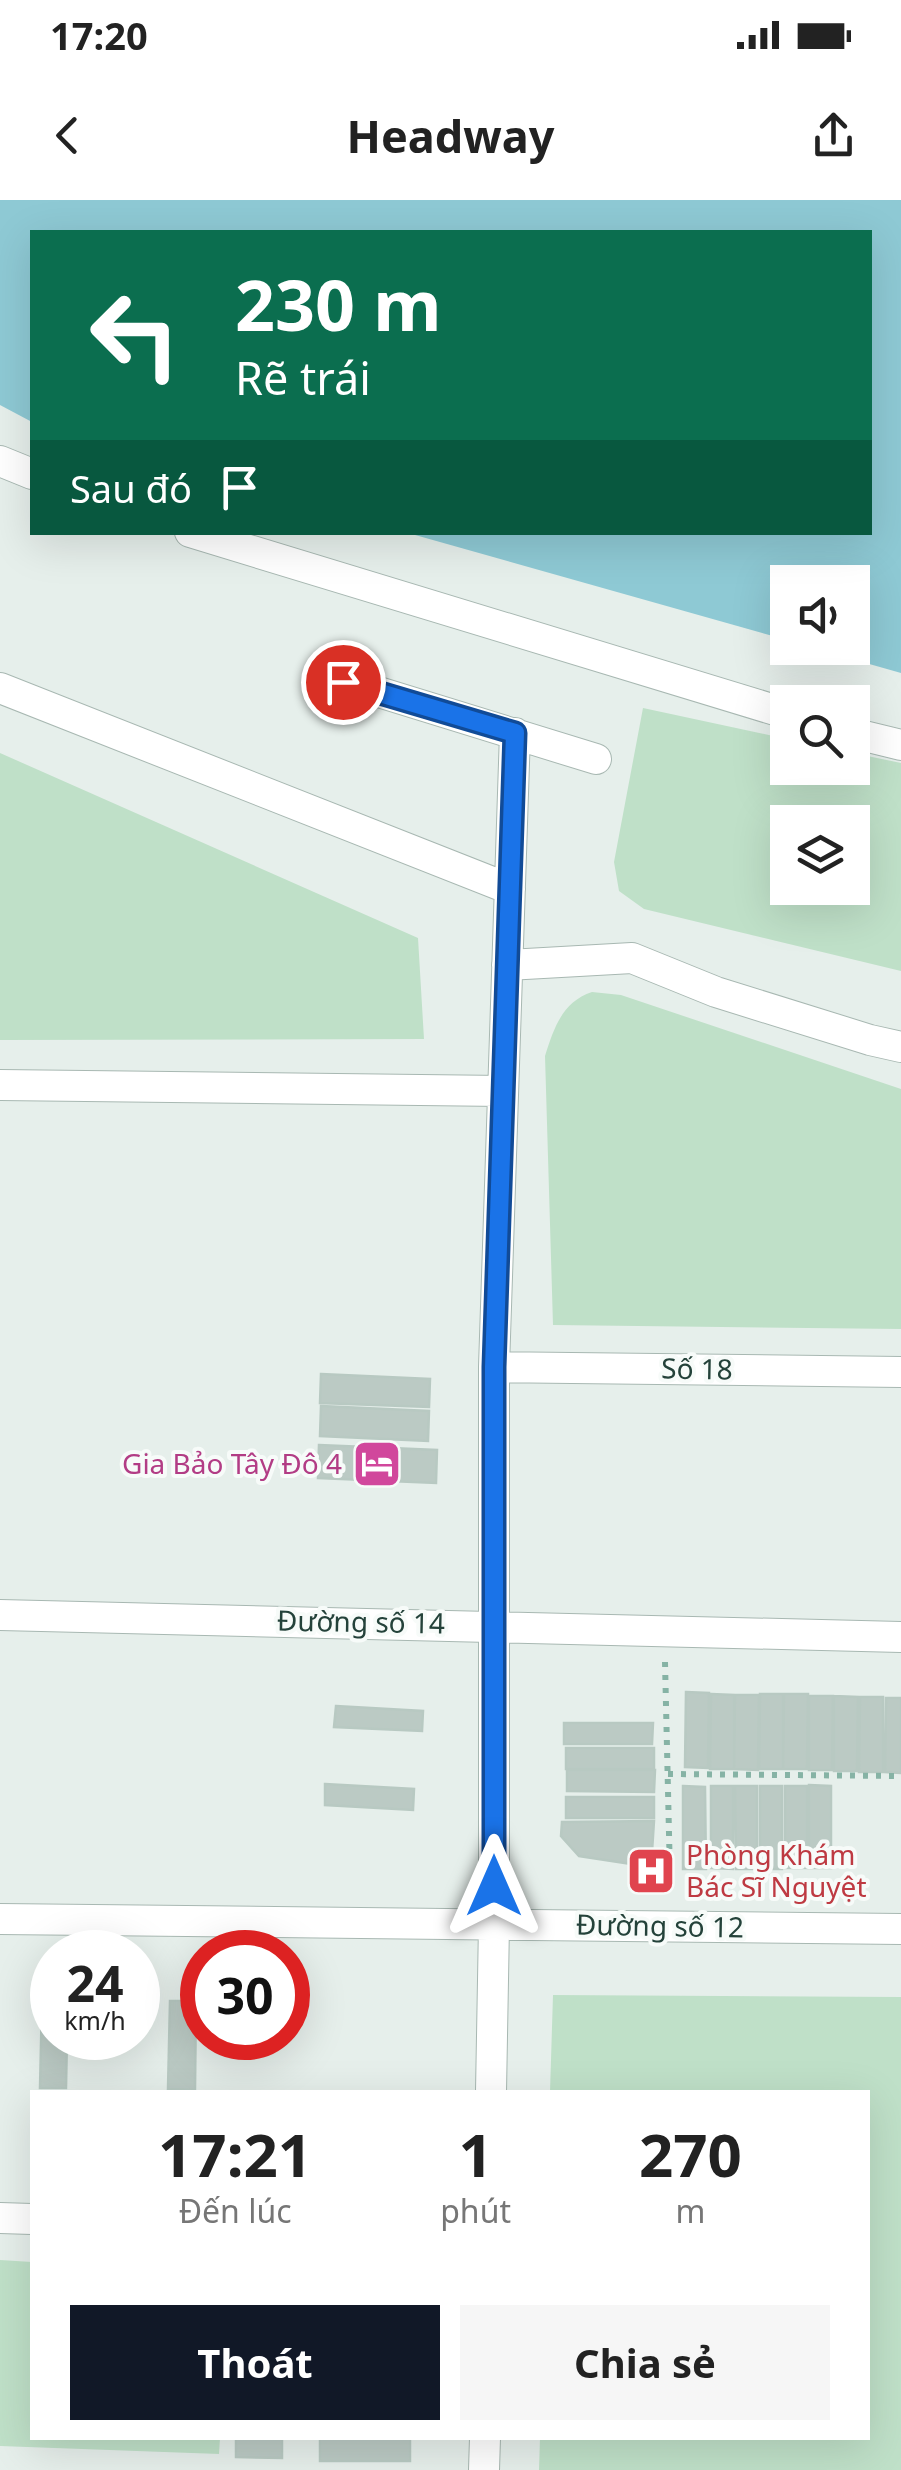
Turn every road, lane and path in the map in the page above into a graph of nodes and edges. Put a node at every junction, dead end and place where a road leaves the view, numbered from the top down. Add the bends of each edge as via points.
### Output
1 (0, 462) edge
2 (30, 473) edge
3 (200, 535) edge
4 (343, 682) dead end
5 (0, 688) edge
6 (770, 709) edge
7 (515, 733) junction
8 (870, 737) edge
9 (901, 745) edge
10 (596, 760) dead end
11 (510, 890) junction
12 (507, 965) junction
13 (901, 1047) edge
14 (0, 1085) edge
15 (503, 1091) junction
16 (494, 1367) junction
17 (901, 1372) edge
18 (0, 1614) edge
19 (495, 1625) junction
20 (901, 1637) edge
21 (665, 1653) dead end
22 (668, 1774) junction
23 (901, 1776) edge
24 (670, 1876) dead end
25 (0, 1918) edge
26 (494, 1924) junction
27 (901, 1930) edge
28 (491, 2090) edge
29 (0, 2218) edge
30 (30, 2219) edge
31 (484, 2440) edge
32 (484, 2470) edge

1 - 2 street
3 - 6 street
4 - 7 street
5 - 11 street
7 - 10 street
7 - 11 street
8 - 9 street
11 - 12 street
12 - 13 street via 632,958 716,992
12 - 15 street
14 - 15 street
15 - 16 street
16 - 17 street, Số 18
16 - 19 street
18 - 19 street, Đường số 14
19 - 20 street, Đường số 14
19 - 26 street
21 - 22 path
22 - 23 path
22 - 24 path
25 - 26 street, Đường số 12
26 - 27 street, Đường số 12
26 - 28 street
29 - 30 street
31 - 32 street

